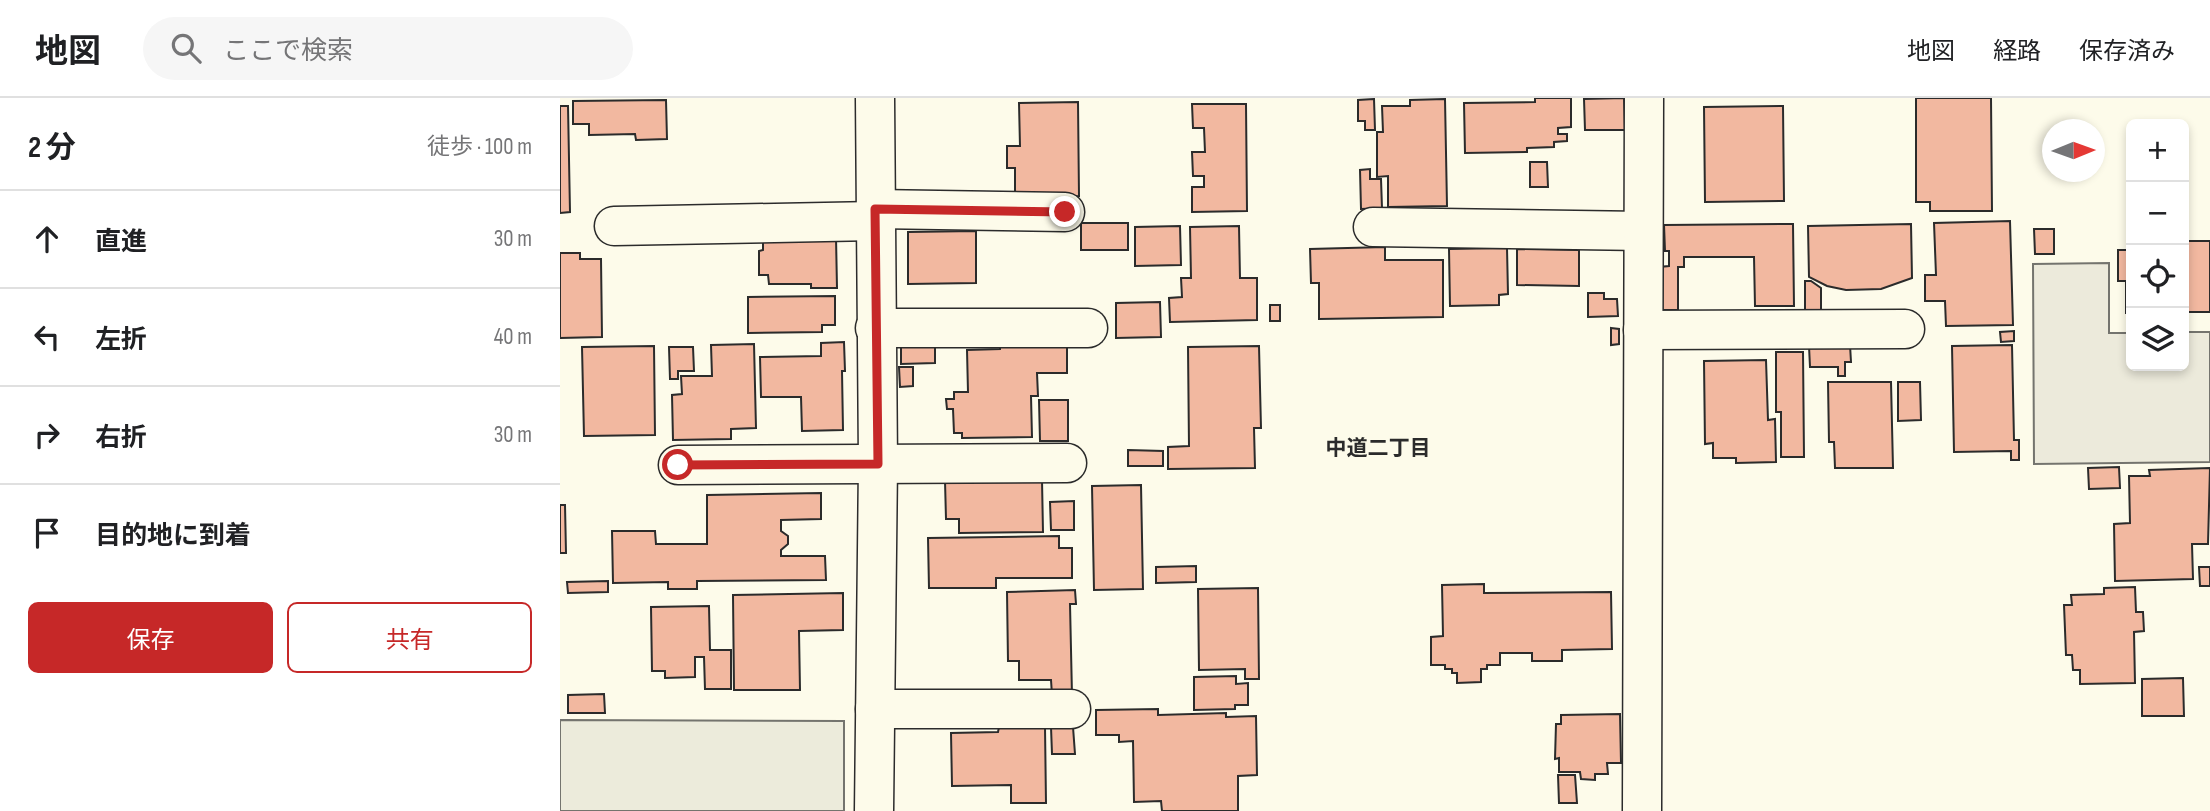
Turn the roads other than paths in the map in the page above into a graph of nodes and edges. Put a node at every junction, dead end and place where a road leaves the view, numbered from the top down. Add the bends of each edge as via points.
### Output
1 (875, 98) edge
2 (1644, 98) edge
3 (1065, 212) dead end
4 (875, 215) junction
5 (614, 226) dead end
6 (1373, 227) dead end
7 (1643, 231) junction
8 (875, 328) junction
9 (1087, 328) dead end
10 (1905, 329) dead end
11 (1643, 330) junction
12 (1066, 463) dead end
13 (878, 464) junction
14 (678, 465) dead end
15 (875, 709) junction
16 (1071, 709) dead end
17 (874, 811) edge
18 (1642, 811) edge

1 - 4 street
2 - 7 street
3 - 4 street
4 - 5 street
4 - 8 street
6 - 7 street
7 - 11 street
8 - 9 street
8 - 13 street
10 - 11 street
11 - 18 street
12 - 13 street
13 - 14 street
13 - 15 street
15 - 16 street
15 - 17 street

